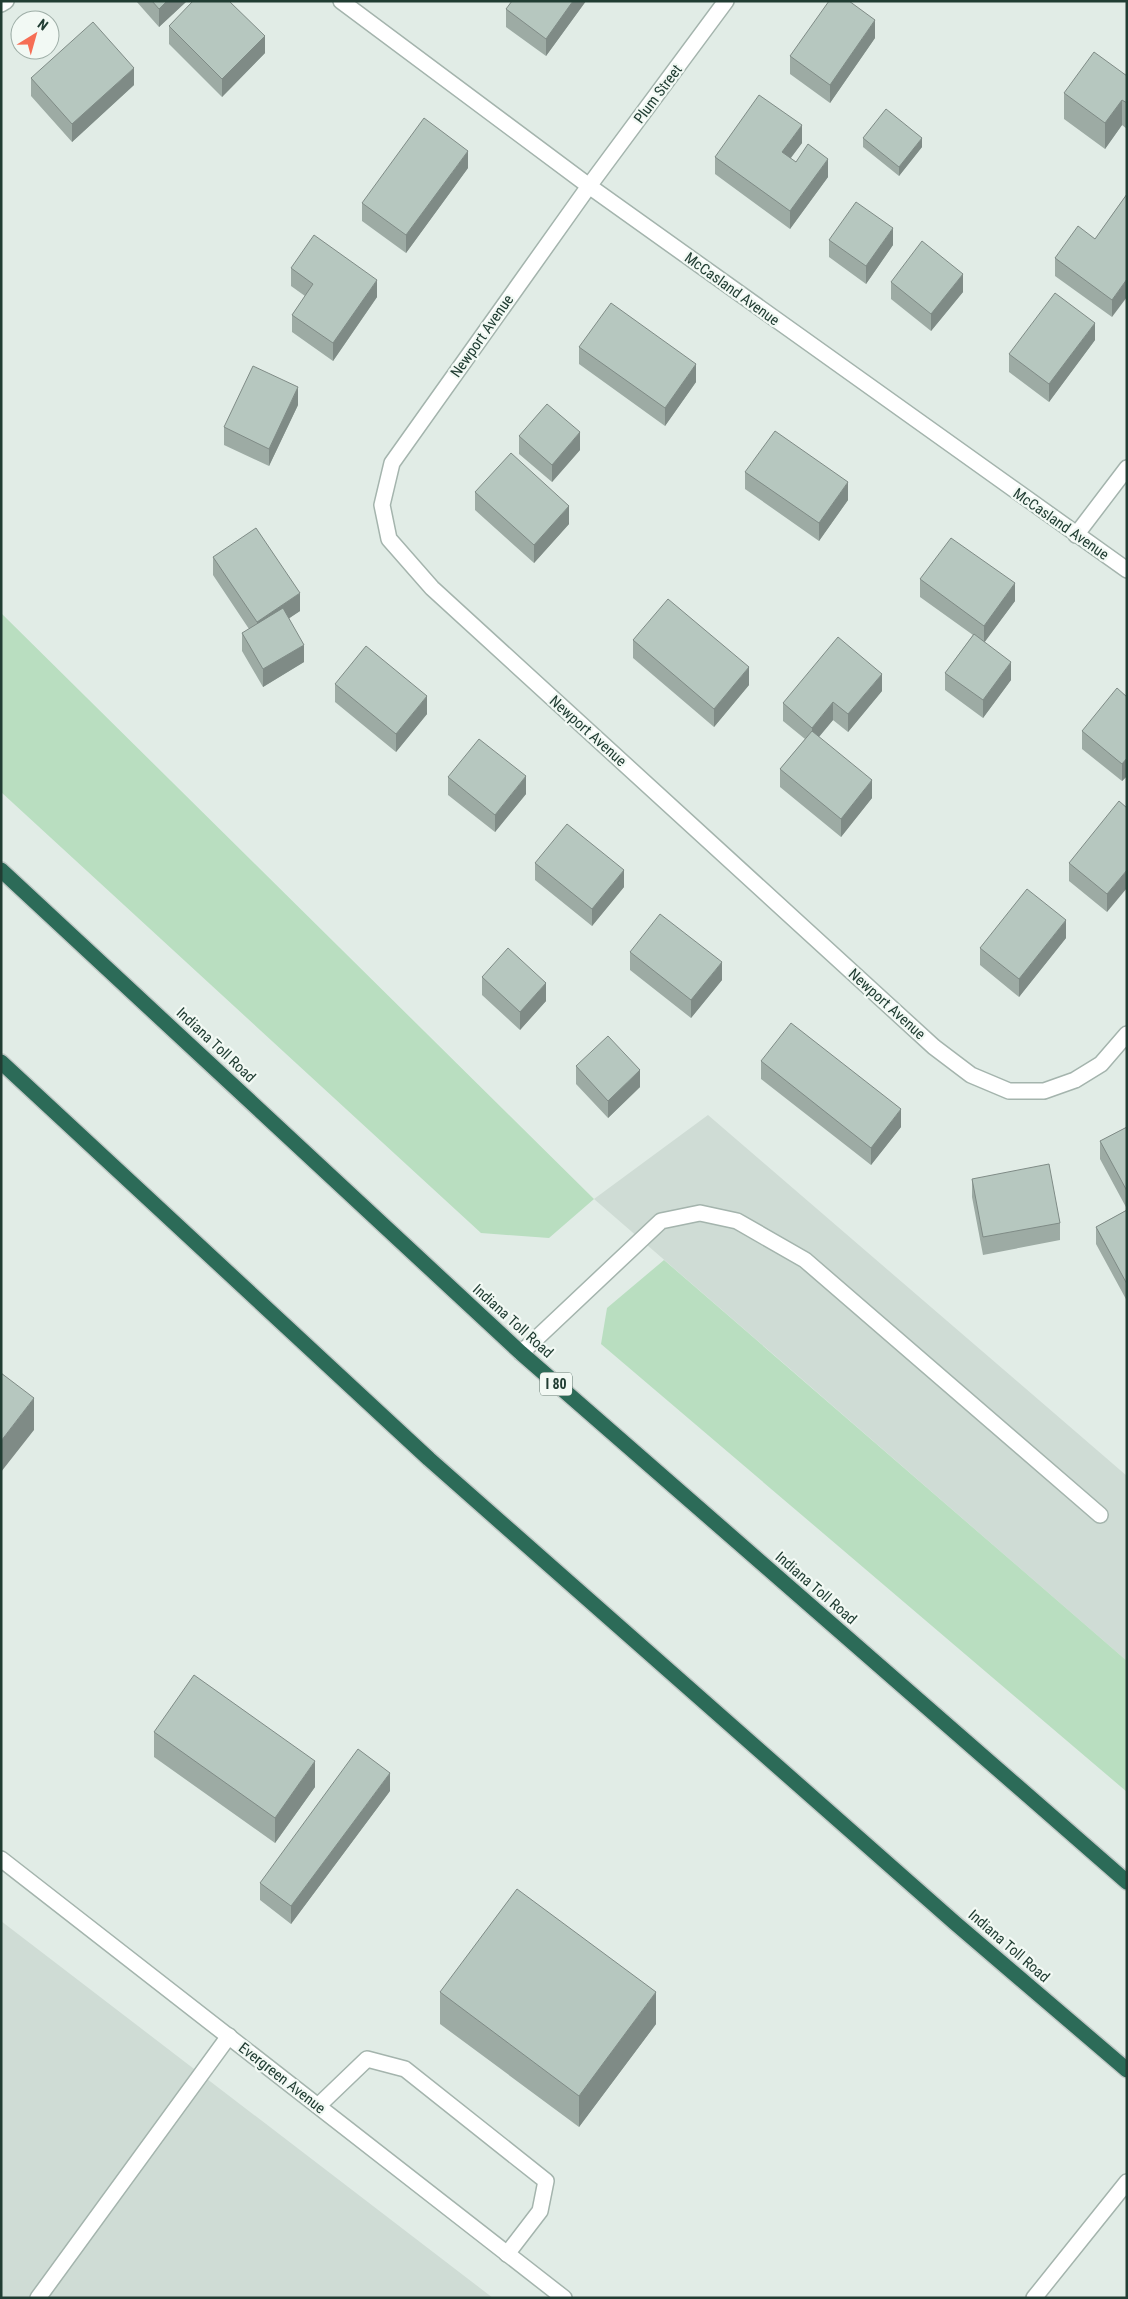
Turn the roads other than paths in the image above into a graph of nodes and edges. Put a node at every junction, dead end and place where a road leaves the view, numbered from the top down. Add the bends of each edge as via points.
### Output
1 (6, 1) edge
2 (341, 1) edge
3 (726, 1) edge
4 (1, 4) edge
5 (589, 186) junction
6 (1127, 468) edge
7 (1076, 535) junction
8 (1127, 570) edge
9 (1, 870) edge
10 (1127, 1034) edge
11 (1, 1062) edge
12 (521, 1353) junction
13 (1100, 1515) dead end
14 (1, 1859) edge
15 (1127, 1882) edge
16 (229, 2036) junction
17 (1127, 2070) edge
18 (318, 2106) junction
19 (1127, 2182) edge
20 (507, 2254) junction
21 (38, 2298) edge
22 (564, 2298) edge
23 (1034, 2298) edge

1 - 4 street
2 - 5 street, McCasland Avenue
3 - 5 street, Plum Street
5 - 7 street, McCasland Avenue
5 - 10 street, Newport Avenue via 392,463 382,505 389,539 432,588 934,1047 971,1075 1008,1091 1044,1091 1075,1080 1101,1064
6 - 7 street
7 - 8 street, McCasland Avenue
9 - 12 highway, Indiana Toll Road / I 80
11 - 17 highway, Indiana Toll Road via 429,1458 947,1916
12 - 13 street via 661,1221 700,1213 737,1221 805,1260
12 - 15 highway, Indiana Toll Road / I 80
14 - 16 street, Evergreen Avenue
16 - 18 street, Evergreen Avenue
16 - 21 street
18 - 20 street, Evergreen Avenue
18 - 20 street via 367,2059 404,2069 546,2181 540,2211
19 - 23 street
20 - 22 street, Evergreen Avenue

